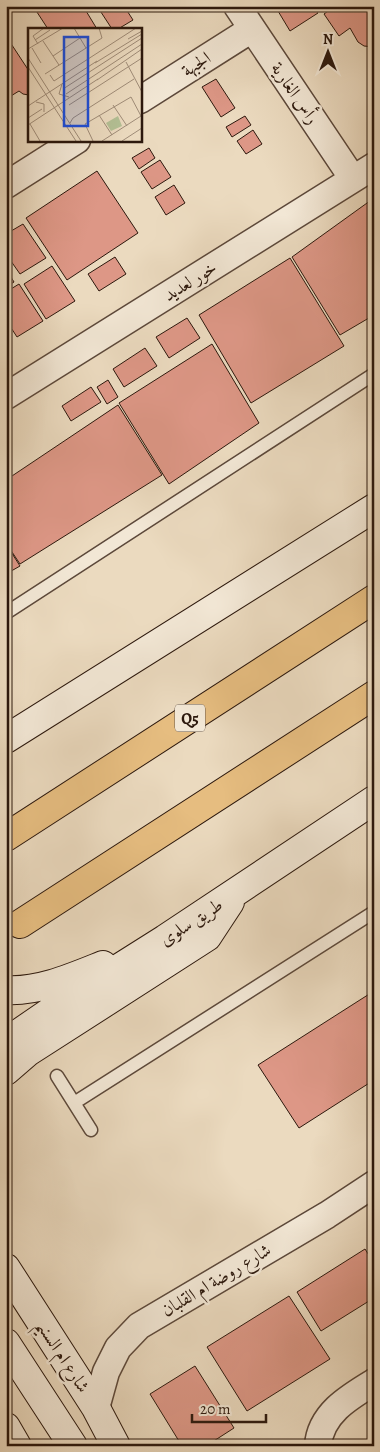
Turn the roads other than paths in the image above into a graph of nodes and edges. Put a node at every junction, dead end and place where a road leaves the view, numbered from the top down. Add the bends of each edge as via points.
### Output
1 (237, 6) edge
2 (252, 29) junction
3 (141, 99) edge
4 (75, 141) edge
5 (363, 172) edge
6 (6, 185) edge
7 (374, 374) edge
8 (6, 396) edge
9 (374, 508) edge
10 (374, 599) edge
11 (6, 613) edge
12 (374, 695) edge
13 (6, 739) edge
14 (374, 800) edge
15 (6, 837) edge
16 (238, 890) junction
17 (374, 912) edge
18 (20, 924) dead end
19 (165, 939) junction
20 (6, 990) edge
21 (54, 1010) junction
22 (6, 1024) edge
23 (6, 1042) edge
24 (6, 1071) edge
25 (57, 1076) dead end
26 (74, 1104) junction
27 (91, 1130) dead end
28 (374, 1184) edge
29 (6, 1268) edge
30 (6, 1343) edge
31 (374, 1382) edge
32 (96, 1408) junction
33 (6, 1427) edge
34 (17, 1446) edge
35 (73, 1446) edge
36 (116, 1446) edge
37 (318, 1446) edge

1 - 2 street, رأس الغارية
2 - 3 street, الجبهة
2 - 5 street, رأس الغارية
4 - 6 street
5 - 8 street, خور لعديد
7 - 11 lane
9 - 13 main road
10 - 15 highway, Q5
12 - 18 highway
14 - 16 main road, طريق سلوى
16 - 19 main road, طريق سلوى
16 - 24 main road via 207,937 28,1052
17 - 26 lane
19 - 20 main road via 52,983 26,990
19 - 21 main road, طريق سلوى
21 - 22 main road
21 - 23 main road, طريق سلوى
25 - 26 lane
26 - 27 lane
28 - 32 street, شارع روضة ام القلبان via 139,1326 118,1348 106,1372
29 - 32 main road, شارع ام السنيم
30 - 35 main road
31 - 37 street via 346,1398 329,1415 318,1436
32 - 36 main road, شارع ام السنيم
33 - 34 main road

